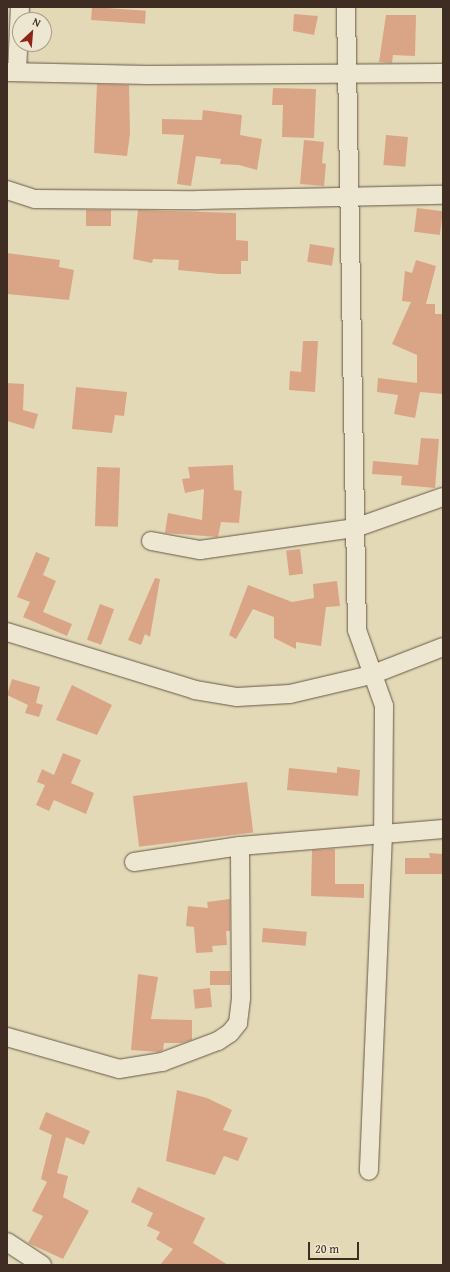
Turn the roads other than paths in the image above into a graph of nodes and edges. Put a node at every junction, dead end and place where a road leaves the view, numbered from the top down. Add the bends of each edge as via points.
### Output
1 (20, 7) edge
2 (346, 7) edge
3 (12, 72) edge
4 (443, 73) edge
5 (348, 75) junction
6 (7, 190) edge
7 (443, 195) edge
8 (351, 196) junction
9 (443, 497) edge
10 (355, 528) junction
11 (151, 541) dead end
12 (7, 632) edge
13 (443, 647) edge
14 (371, 675) junction
15 (443, 829) edge
16 (383, 834) junction
17 (240, 846) junction
18 (134, 862) dead end
19 (7, 1037) edge
20 (369, 1171) dead end
21 (7, 1242) edge
22 (42, 1265) edge

1 - 3 street
2 - 5 street
3 - 5 street
4 - 5 street
5 - 8 street
6 - 8 street via 35,199 198,200
7 - 8 street
8 - 10 street
9 - 10 street
10 - 11 street via 200,550
10 - 14 street via 357,630
12 - 14 street via 195,690 237,697 290,694
13 - 14 street
14 - 16 street via 384,706
15 - 16 street
16 - 17 street
16 - 20 street
17 - 18 street
17 - 19 street via 241,998 238,1023 230,1033 162,1062 119,1069
21 - 22 street

